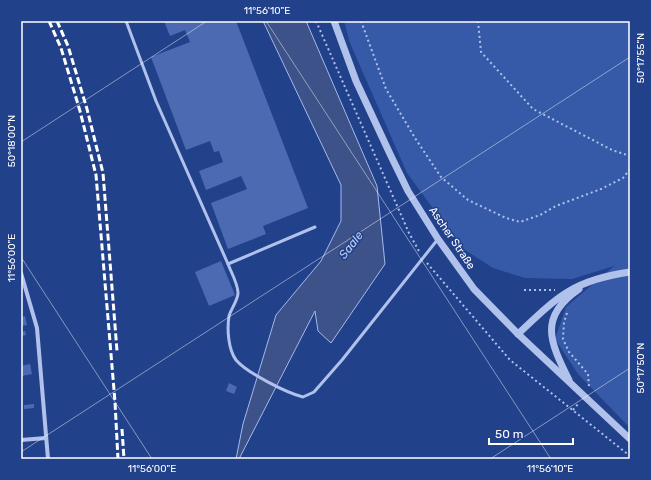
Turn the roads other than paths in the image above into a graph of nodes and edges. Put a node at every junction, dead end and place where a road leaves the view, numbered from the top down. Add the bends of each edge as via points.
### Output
1 (126, 21) edge
2 (334, 21) edge
3 (315, 227) dead end
4 (438, 239) junction
5 (228, 264) junction
6 (630, 272) edge
7 (21, 273) edge
8 (593, 279) junction
9 (518, 334) junction
10 (572, 385) junction
11 (46, 438) junction
12 (630, 439) edge
13 (21, 440) edge
14 (48, 459) edge

1 - 5 lane via 156,101
2 - 4 street, Ascher Straße via 356,81 390,154 408,191
3 - 5 lane
4 - 5 lane via 342,360 314,392 303,397 290,394 246,369 232,353 229,336 230,316 238,293
4 - 9 street, Ascher Straße via 474,289
6 - 8 street
7 - 11 street via 37,328
8 - 9 street via 564,293
8 - 10 street via 563,302 554,316 551,330 553,346
9 - 10 street, Ascher Straße
10 - 12 street, Ascher Straße
11 - 13 street
11 - 14 street

